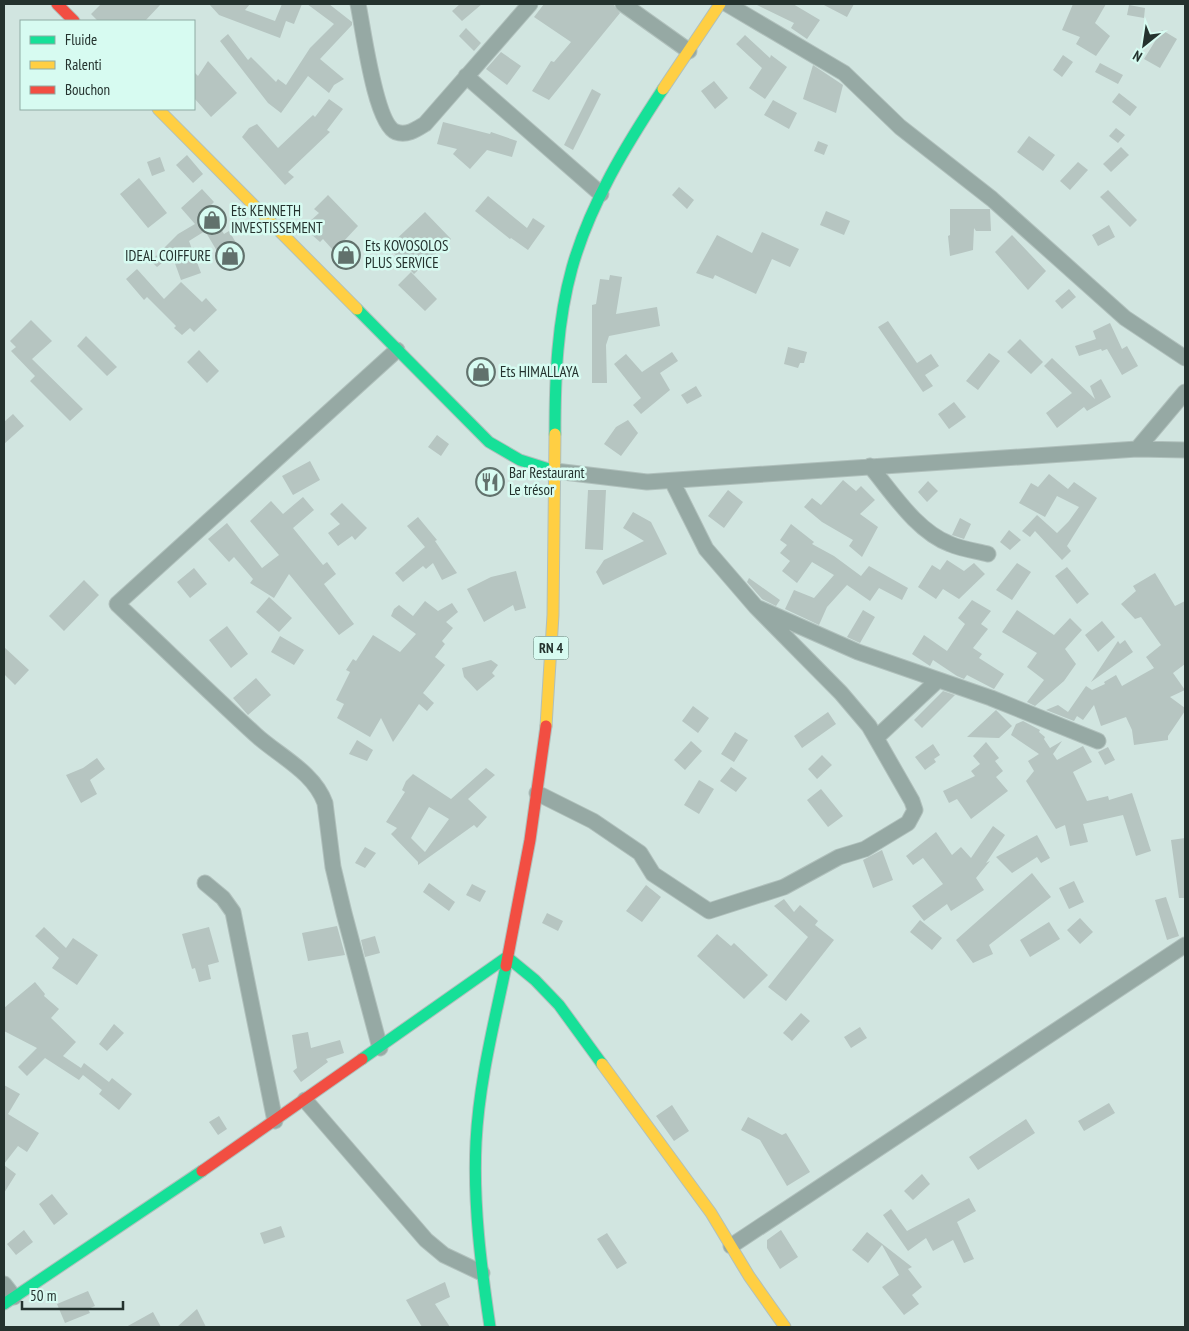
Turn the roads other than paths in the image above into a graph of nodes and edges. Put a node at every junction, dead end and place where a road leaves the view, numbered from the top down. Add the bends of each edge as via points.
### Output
1 (57, 4) edge
2 (358, 4) edge
3 (530, 4) edge
4 (623, 4) edge
5 (720, 4) edge
6 (727, 4) edge
7 (73, 20) edge
8 (689, 51) junction
9 (466, 76) junction
10 (159, 110) edge
11 (601, 194) junction
12 (398, 350) junction
13 (1185, 358) edge
14 (1185, 392) edge
15 (1137, 449) junction
16 (1185, 450) edge
17 (870, 466) junction
18 (555, 471) junction
19 (672, 481) junction
20 (988, 554) dead end
21 (756, 607) junction
22 (938, 680) junction
23 (876, 738) junction
24 (1098, 741) dead end
25 (537, 793) junction
26 (205, 883) dead end
27 (1185, 946) edge
28 (507, 957) junction
29 (380, 1048) junction
30 (305, 1100) junction
31 (275, 1121) junction
32 (731, 1246) junction
33 (482, 1273) junction
34 (4, 1284) edge
35 (9, 1300) edge
36 (490, 1327) edge
37 (785, 1327) edge

1 - 7 main road
2 - 9 street via 378,102 386,124 396,132 405,133 425,124
3 - 9 street
4 - 8 street
5 - 8 main road, RN 4
6 - 13 street via 844,73 900,127 992,199 1125,318
8 - 11 main road, RN 4
9 - 11 street
10 - 12 main road
11 - 18 main road, RN 4 via 573,264 560,313 554,377
12 - 18 main road via 500,450 522,463
12 - 29 street via 117,604 259,738 303,772 322,794 333,867
14 - 15 street
15 - 16 street
15 - 17 street
17 - 19 street
17 - 20 street via 905,510 923,526 949,544
18 - 19 street via 647,482
18 - 25 main road, RN 4 via 554,590 548,701
19 - 21 street via 706,549
21 - 22 street via 858,652
21 - 23 street via 841,693
22 - 23 street
22 - 24 street
23 - 25 street via 912,801 915,810 908,823 865,849 839,857 784,887 709,910 653,874 640,853 593,821
25 - 28 main road, RN 4
26 - 31 street via 223,898 233,912
27 - 32 street
28 - 29 main road via 433,1006
28 - 32 main road via 536,980 559,1005 711,1213
28 - 33 main road, RN 4 via 482,1082 476,1142
29 - 30 main road
30 - 31 main road
30 - 33 street via 426,1240 444,1255
31 - 35 main road
32 - 37 main road
33 - 36 main road, RN 4
34 - 35 street

